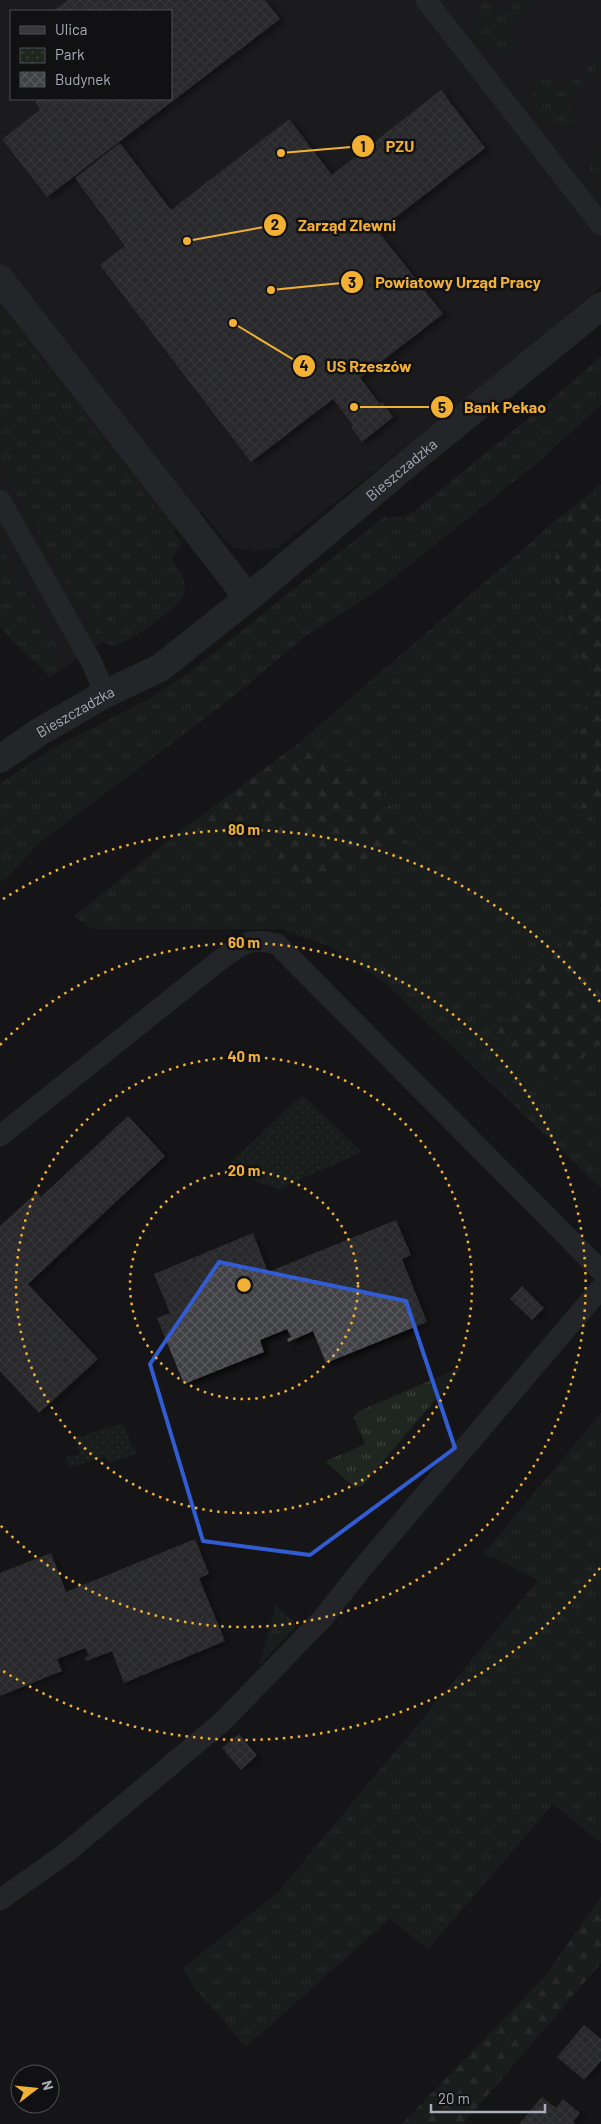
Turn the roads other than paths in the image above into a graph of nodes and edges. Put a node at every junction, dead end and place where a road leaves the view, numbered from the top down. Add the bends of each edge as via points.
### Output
1 (426, 0) edge
2 (601, 225) edge
3 (0, 280) edge
4 (601, 306) edge
5 (0, 500) edge
6 (248, 598) junction
7 (105, 694) junction
8 (0, 759) edge
9 (0, 1136) edge
10 (601, 1271) edge
11 (601, 1288) edge
12 (0, 1900) edge

1 - 2 lane
3 - 6 street
4 - 6 street, Bieszczadzka
5 - 7 lane via 92,663
6 - 7 street, Bieszczadzka via 160,668
7 - 8 street, Bieszczadzka
9 - 10 lane via 220,960 242,944 261,940 277,944
11 - 12 lane via 322,1619 222,1722 66,1853

